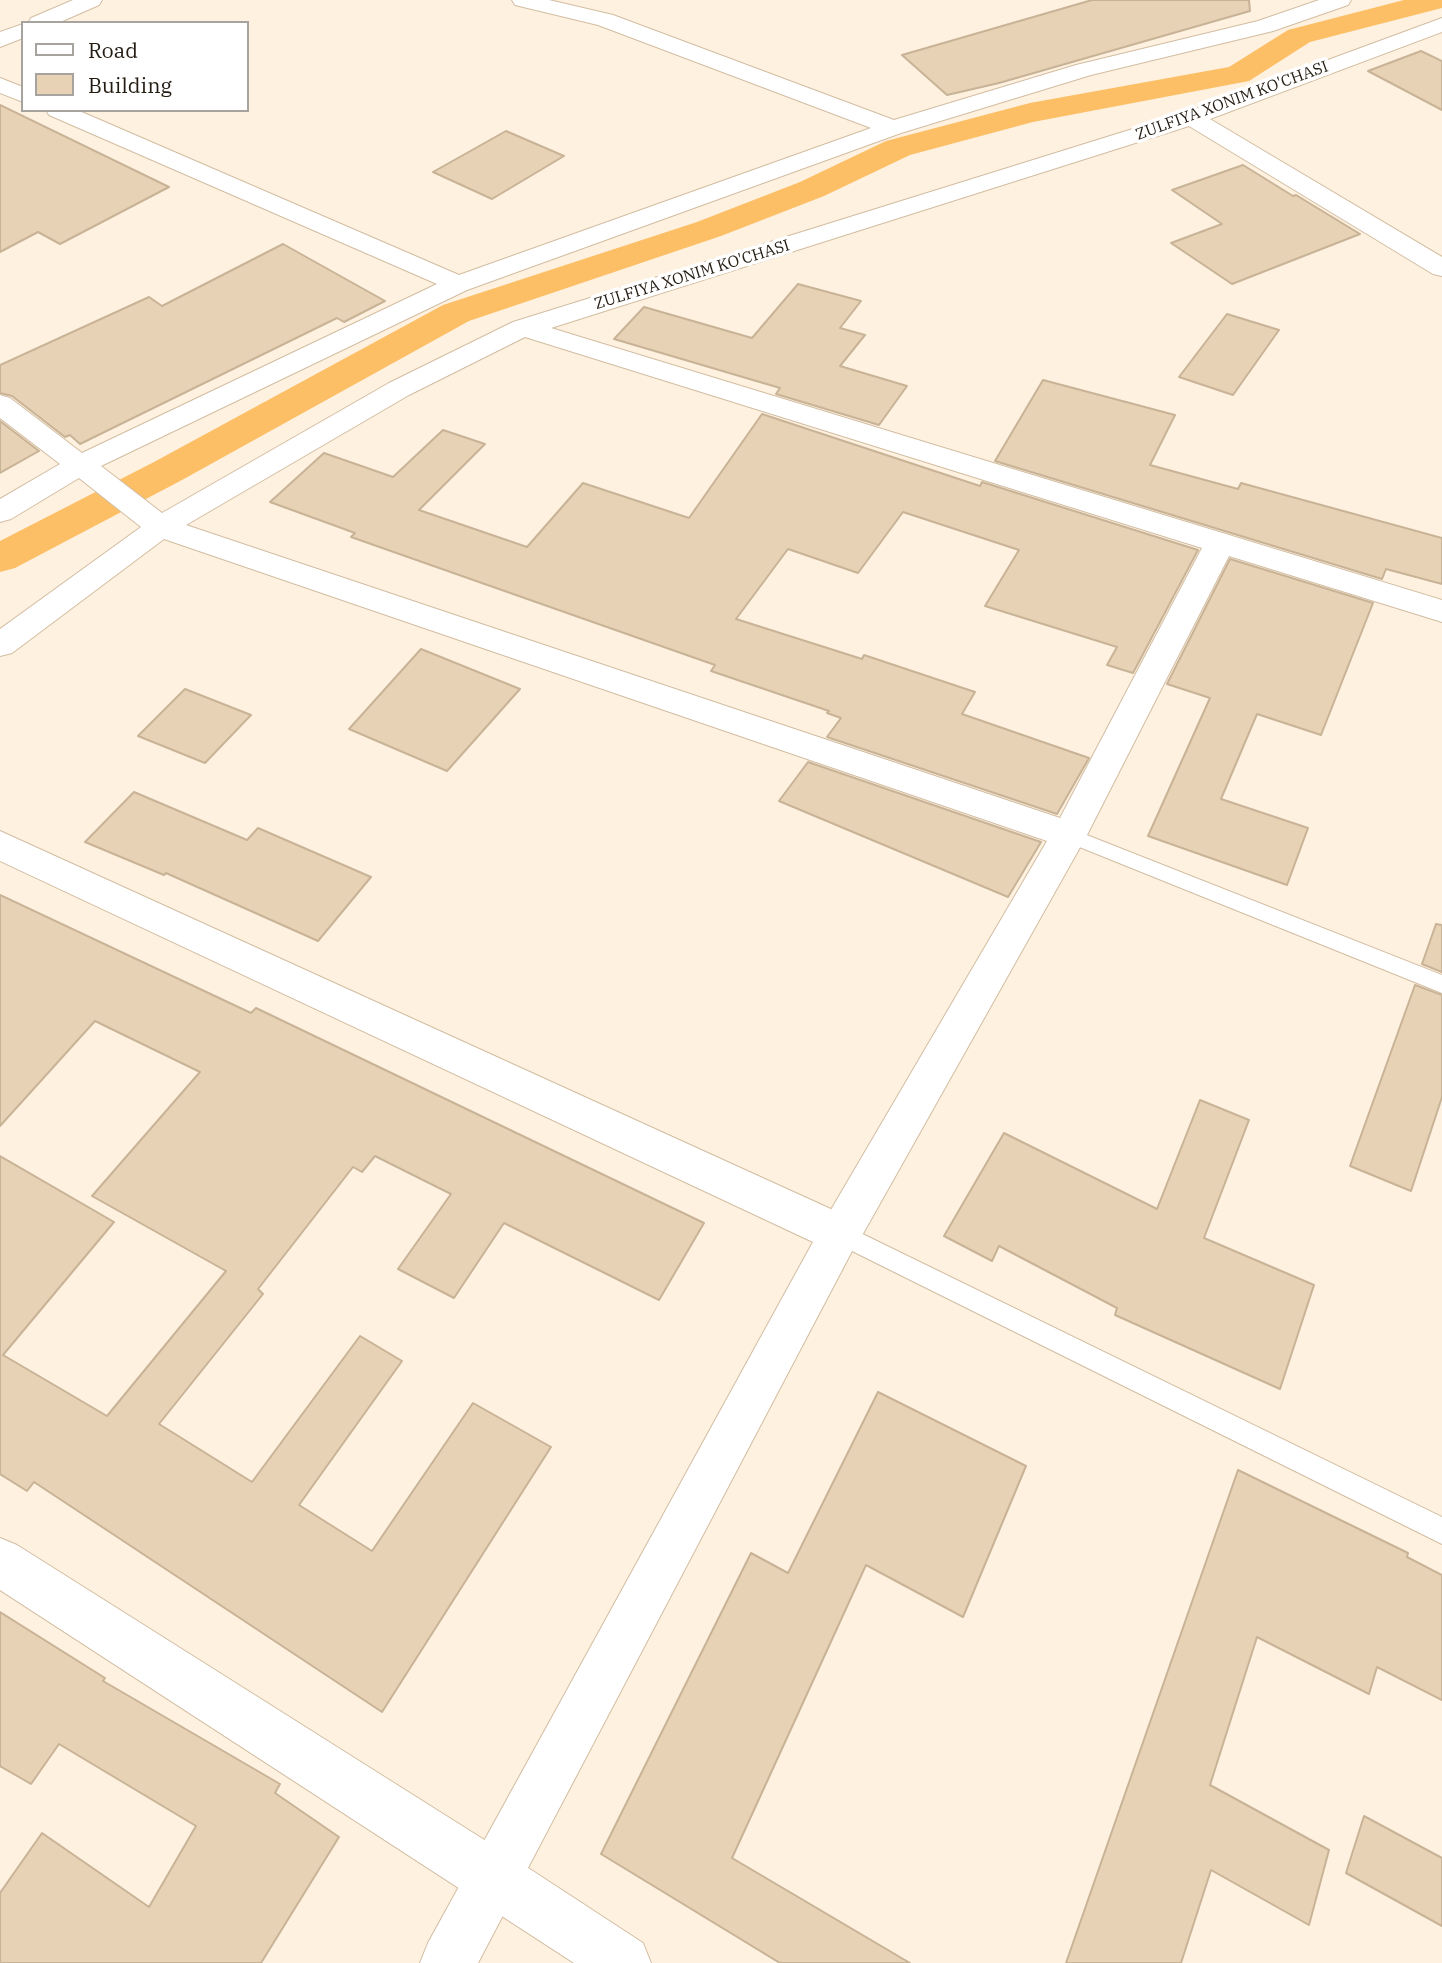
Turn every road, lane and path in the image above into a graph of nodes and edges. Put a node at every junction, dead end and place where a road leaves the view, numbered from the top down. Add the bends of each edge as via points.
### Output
1 (91, 0) edge
2 (523, 0) edge
3 (622, 0) edge
4 (1340, 0) edge
5 (605, 20) junction
6 (44, 21) edge
7 (21, 31) edge
8 (1436, 32) edge
9 (0, 40) edge
10 (0, 86) edge
11 (21, 94) edge
12 (62, 112) edge
13 (1192, 118) junction
14 (893, 128) junction
15 (1442, 268) edge
16 (458, 284) junction
17 (523, 328) junction
18 (0, 404) edge
19 (80, 465) junction
20 (0, 512) edge
21 (161, 527) junction
22 (1220, 543) junction
23 (1442, 611) edge
24 (0, 645) edge
25 (1069, 835) junction
26 (0, 845) edge
27 (1442, 984) edge
28 (840, 1234) junction
29 (1442, 1531) edge
30 (0, 1562) edge
31 (494, 1877) junction
32 (448, 1963) edge
33 (623, 1963) edge

1 - 6 street
2 - 5 street
3 - 5 street
4 - 14 street via 1265,26 1084,70
5 - 14 street
7 - 9 street
8 - 13 street, ZULFIYA XONIM KO'CHASI
10 - 11 street
12 - 16 street
13 - 15 street
13 - 17 street, ZULFIYA XONIM KO'CHASI
14 - 16 street
16 - 19 street
17 - 21 street, ZULFIYA XONIM KO'CHASI via 399,388
17 - 22 street
18 - 19 street
19 - 20 street
19 - 21 street
21 - 24 street, ZULFIYA XONIM KO'CHASI
21 - 25 street
22 - 23 street
22 - 25 street
25 - 27 lane
25 - 28 street
26 - 28 street
28 - 29 lane
28 - 31 street
30 - 31 street
31 - 32 street
31 - 33 street

